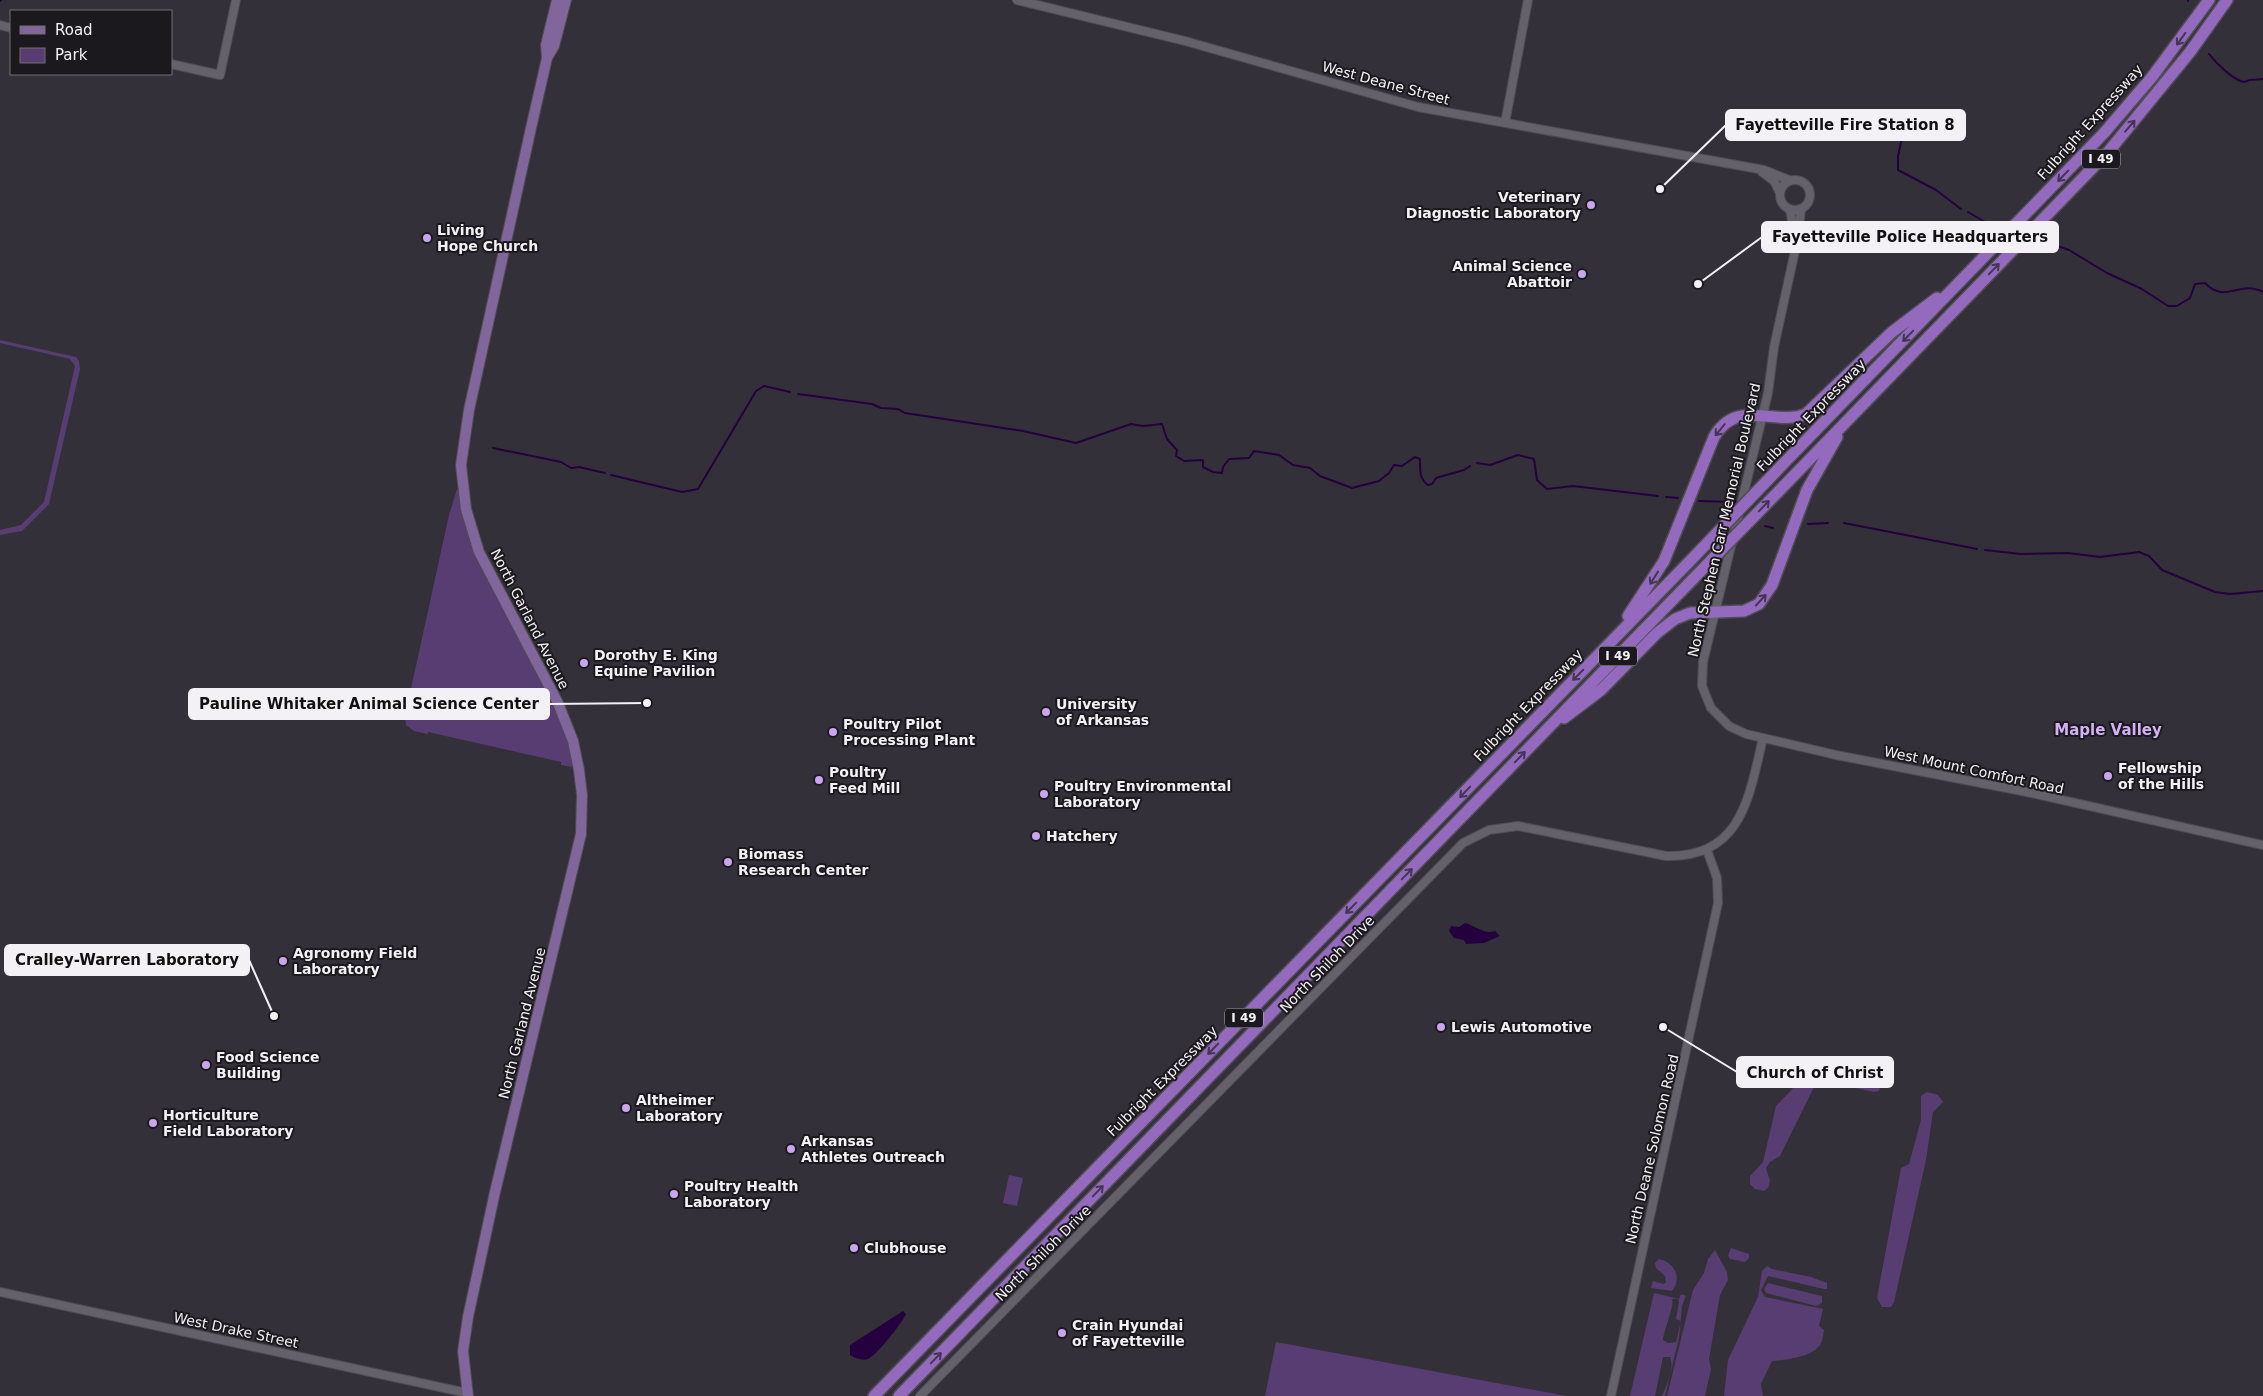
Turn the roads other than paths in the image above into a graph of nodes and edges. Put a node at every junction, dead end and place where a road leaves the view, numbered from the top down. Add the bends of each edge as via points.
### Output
1 (236, 0) edge
2 (557, 0) edge
3 (566, 0) edge
4 (1017, 0) edge
5 (1528, 0) edge
6 (2209, 0) edge
7 (2228, 0) edge
8 (548, 58) junction
9 (172, 64) edge
10 (1505, 123) junction
11 (1754, 168) junction
12 (1789, 180) junction
13 (1779, 191) junction
14 (1801, 209) junction
15 (1790, 210) junction
16 (1796, 243) junction
17 (1966, 276) junction
18 (1764, 415) junction
19 (1850, 417) junction
20 (1717, 613) junction
21 (1612, 640) junction
22 (1702, 686) joint
23 (1542, 733) junction
24 (1763, 738) junction
25 (2263, 845) edge
26 (1707, 850) junction
27 (0, 1292) edge
28 (467, 1394) edge
29 (874, 1396) edge
30 (899, 1396) edge
31 (920, 1396) edge
32 (1611, 1396) edge

1 - 9 street via 220,74
2 - 8 main road, North Garland Avenue via 546,45
3 - 8 main road, North Garland Avenue
4 - 10 street, West Deane Street via 1185,42 1408,104
5 - 10 street
6 -> 17 highway, Fulbright Expressway / I 49 via 2120,115
19 -> 7 highway, I 49 via 2109,151
8 - 28 main road, North Garland Avenue via 469,410 461,465 466,509 479,552 568,728 579,770 582,816 573,872 468,1317 463,1351
10 - 11 street, West Deane Street
11 - 12 street, West Deane Street
11 - 13 street, West Deane Street via 1774,181
12 - 13 street
12 - 14 street via 1799,180 1810,188 1808,201
13 - 15 street via 1780,201
14 - 15 street
14 - 16 street, North Stephen Carr Memorial Boulevard
15 - 16 street, North Stephen Carr Memorial Boulevard
16 - 18 street, North Stephen Carr Memorial Boulevard via 1774,347
17 - 18 highway via 1892,332 1813,410 1794,418
17 -> 21 highway, Fulbright Expressway / I 49, bridge
18 - 20 street, North Stephen Carr Memorial Boulevard
18 -> 21 highway via 1736,418 1718,430 1664,561
20 -> 19 highway via 1744,611 1765,598 1807,490
23 -> 19 highway, I 49, bridge
20 - 22 street, North Stephen Carr Memorial Boulevard via 1704,662
20 - 23 highway via 1690,613 1668,623 1596,695
21 -> 29 highway, Fulbright Expressway / I 49
22 - 24 street, West Mount Comfort Road via 1711,708 1722,720 1737,731
30 -> 23 highway, I 49
24 - 25 street, West Mount Comfort Road
24 - 26 street, North Shiloh Drive via 1742,816 1727,835
26 - 31 street, North Shiloh Drive via 1666,856 1518,826 1489,830 1463,843
26 - 32 street, North Deane Solomon Road via 1717,878 1718,903
27 - 28 street, West Drake Street

